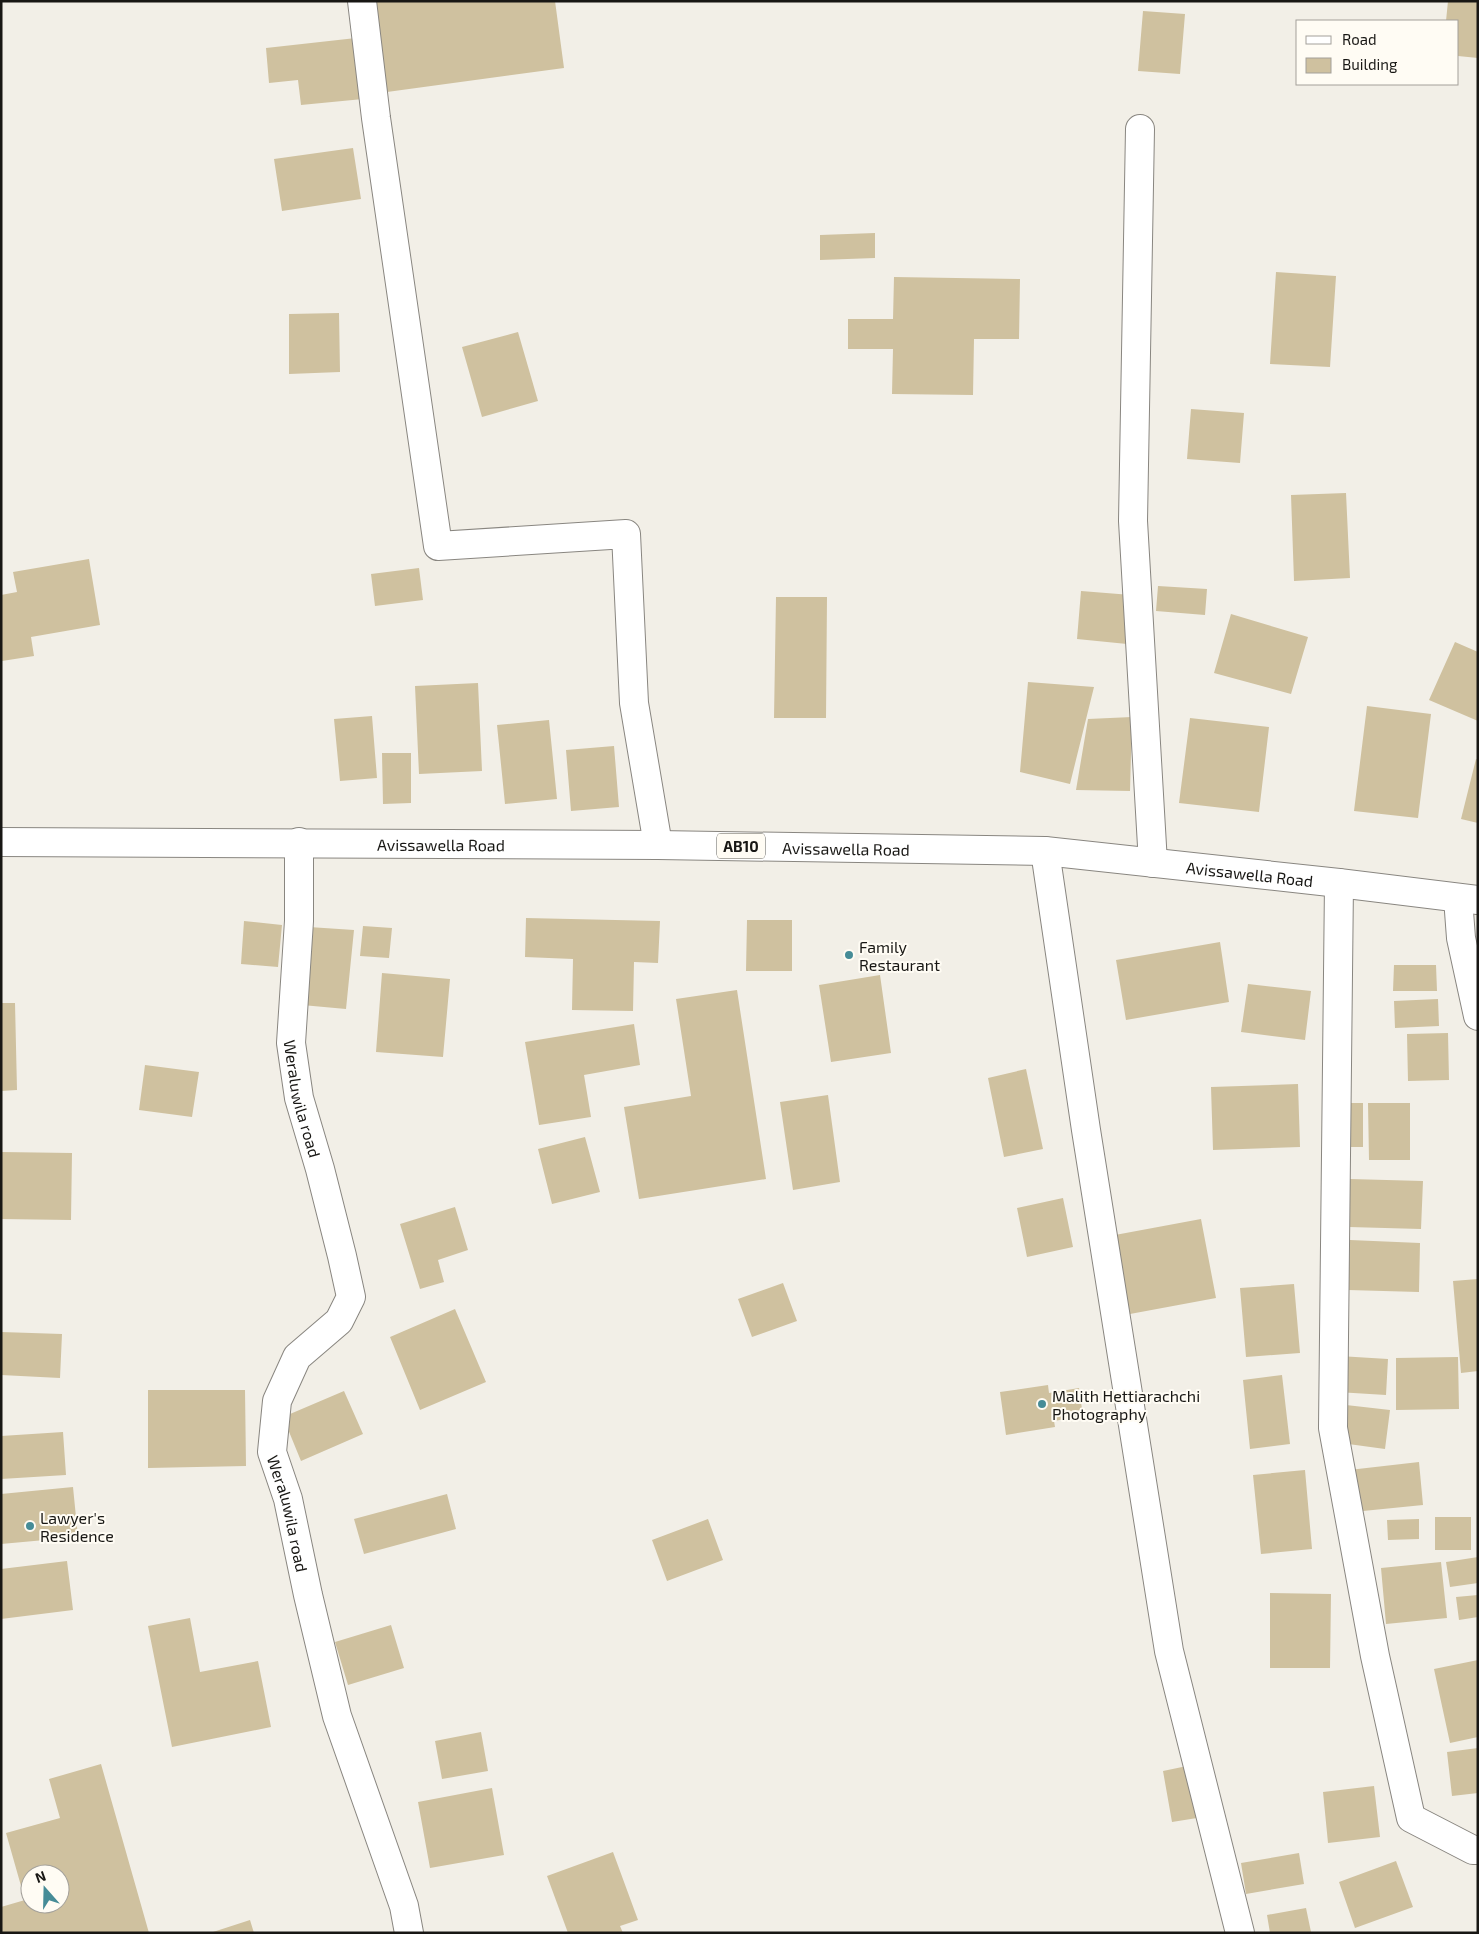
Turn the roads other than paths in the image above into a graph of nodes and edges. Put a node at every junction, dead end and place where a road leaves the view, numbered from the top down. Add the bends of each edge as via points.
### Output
1 (362, 1) edge
2 (1140, 129) dead end
3 (1, 842) edge
4 (299, 842) junction
5 (658, 845) junction
6 (1045, 851) junction
7 (1153, 863) junction
8 (1339, 883) junction
9 (1468, 899) edge
10 (1478, 1016) edge
11 (1478, 1850) edge
12 (409, 1933) edge
13 (1240, 1933) edge

1 - 5 street via 438,546 626,534 634,703
2 - 7 street via 1133,521
3 - 4 street, Avissawella Road / AB10
4 - 5 street, Avissawella Road / AB10
4 - 12 street, Weraluwila road via 299,920 291,1044 299,1098 351,1297 339,1321 297,1358 277,1401 272,1452 288,1499 337,1716 404,1906
5 - 6 street, Avissawella Road / AB10
6 - 7 street, Avissawella Road / AB10
6 - 13 street via 1169,1651
7 - 8 street, Avissawella Road / AB10
8 - 9 street, Avissawella Road / AB10
8 - 11 street via 1333,1428 1375,1656 1412,1818
9 - 10 street via 1461,938

